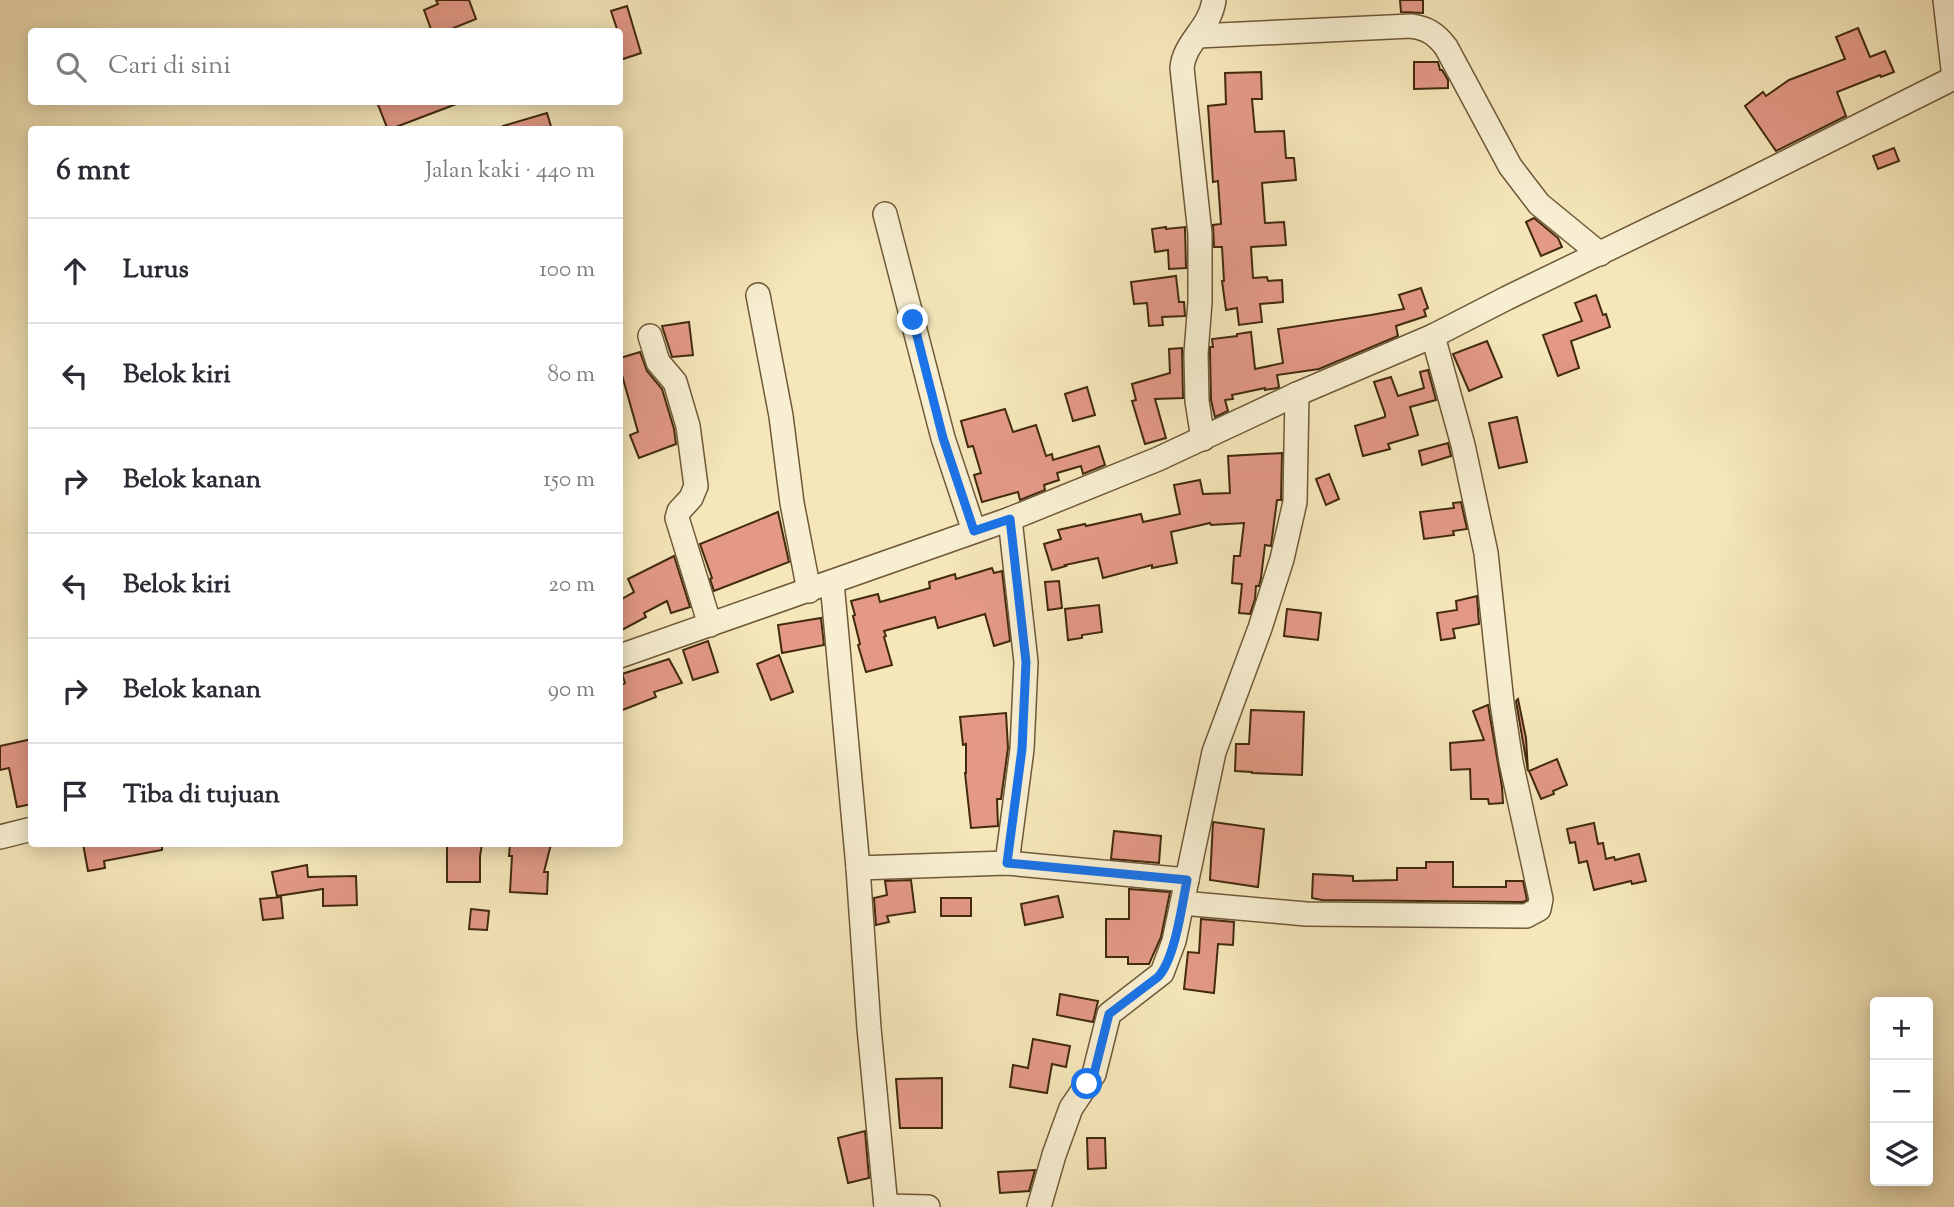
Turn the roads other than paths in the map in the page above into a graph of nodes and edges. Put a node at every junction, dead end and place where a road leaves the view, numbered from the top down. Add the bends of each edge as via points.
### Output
1 (1214, 0) edge
2 (1945, 0) edge
3 (1198, 36) junction
4 (1954, 78) edge
5 (885, 214) dead end
6 (1600, 254) junction
7 (758, 295) dead end
8 (650, 336) dead end
9 (1433, 336) junction
10 (1297, 394) junction
11 (1203, 439) junction
12 (1010, 519) junction
13 (974, 531) junction
14 (832, 582) junction
15 (808, 591) junction
16 (710, 625) junction
17 (623, 655) edge
18 (28, 830) edge
19 (0, 837) edge
20 (1007, 863) junction
21 (858, 868) junction
22 (1187, 880) junction
23 (1182, 903) junction
24 (886, 1206) edge
25 (928, 1207) edge
26 (1039, 1207) edge

1 - 3 street
2 - 4 street
3 - 6 street via 1411,26 1431,31 1446,47 1510,166 1539,204
3 - 11 street via 1185,52 1182,68 1200,234 1197,389
4 - 6 street
5 - 13 street via 943,438
6 - 9 street
7 - 15 street
8 - 16 street via 658,362 675,382 688,426 696,486 677,518
9 - 10 street
9 - 23 street via 1463,444 1486,553 1502,703 1541,898 1539,909 1526,916 1306,914
10 - 11 street
10 - 22 street via 1295,502 1282,559 1214,752
11 - 12 street
12 - 13 street
12 - 20 street via 1026,662 1022,749
13 - 14 street
14 - 15 street
14 - 21 street
15 - 16 street
16 - 17 street
18 - 19 street
20 - 21 street
20 - 22 street
21 - 24 street
22 - 23 street
23 - 26 street via 1163,973 1109,1014 1094,1074 1071,1108
24 - 25 street

